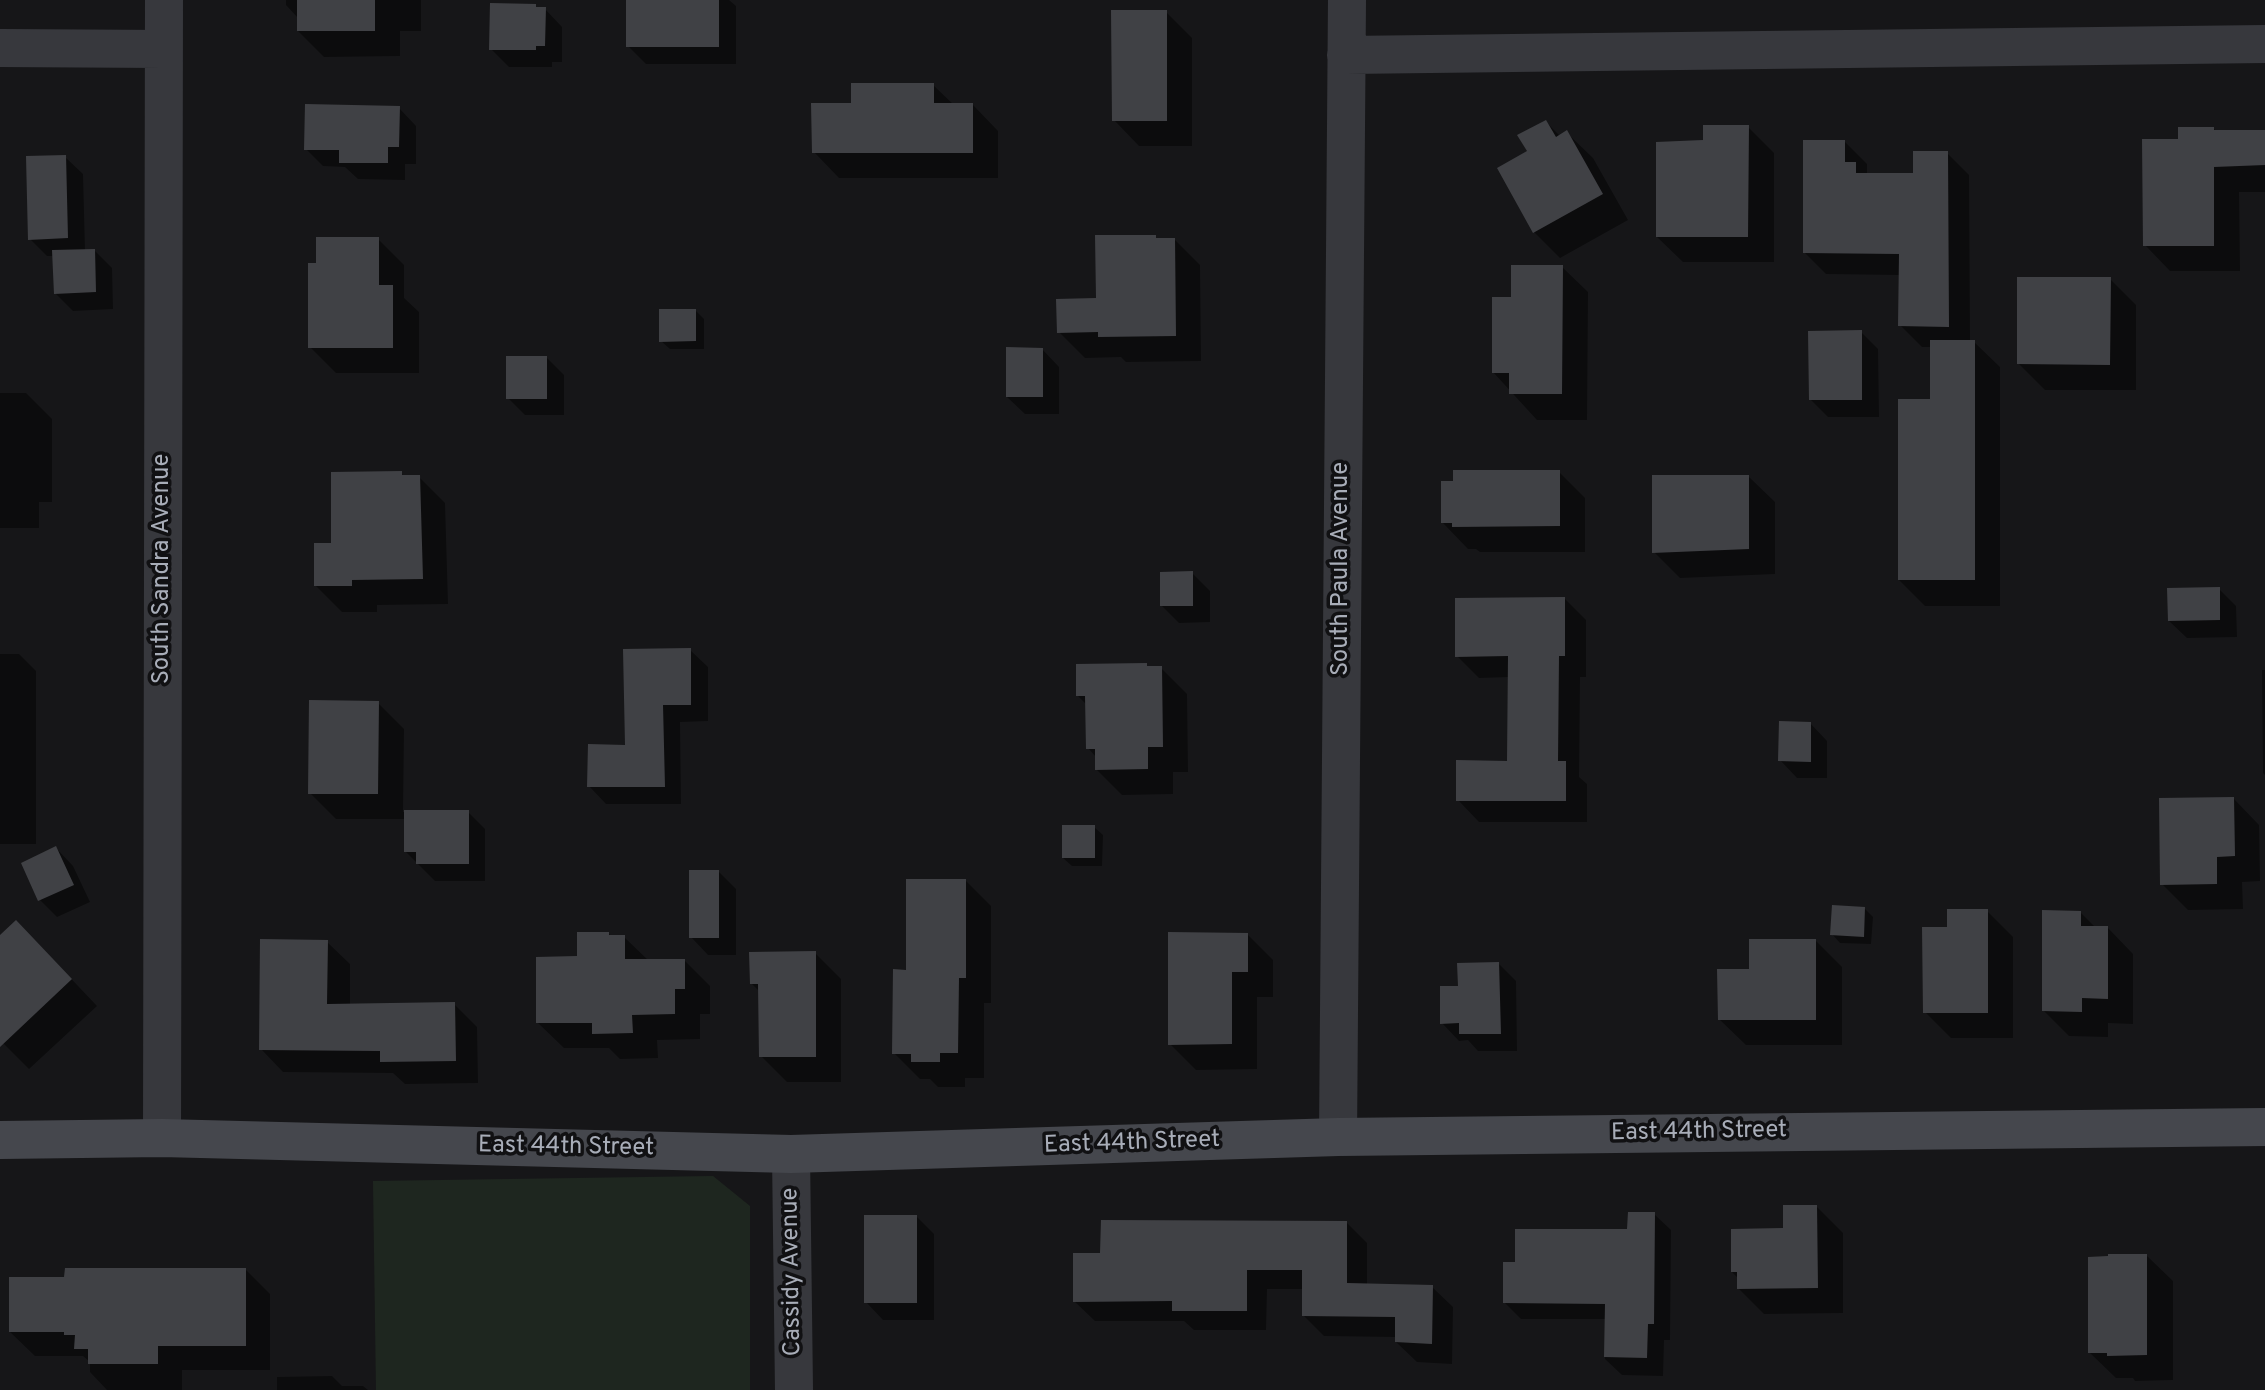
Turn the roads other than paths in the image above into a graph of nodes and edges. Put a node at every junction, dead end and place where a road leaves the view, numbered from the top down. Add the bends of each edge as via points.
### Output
1 (164, 0) edge
2 (1347, 0) edge
3 (2265, 44) edge
4 (0, 48) edge
5 (164, 49) junction
6 (1346, 55) junction
7 (2265, 1127) edge
8 (1338, 1137) junction
9 (163, 1138) junction
10 (0, 1140) edge
11 (792, 1154) junction
12 (794, 1390) edge

1 - 5 street, South Sandra Avenue
2 - 6 street, South Paula Avenue
3 - 6 street
4 - 5 street
5 - 9 street, South Sandra Avenue
6 - 8 street, South Paula Avenue
7 - 8 street, East 44th Street
8 - 11 street, East 44th Street
9 - 10 street, East 44th Street
9 - 11 street, East 44th Street
11 - 12 street, Cassidy Avenue

